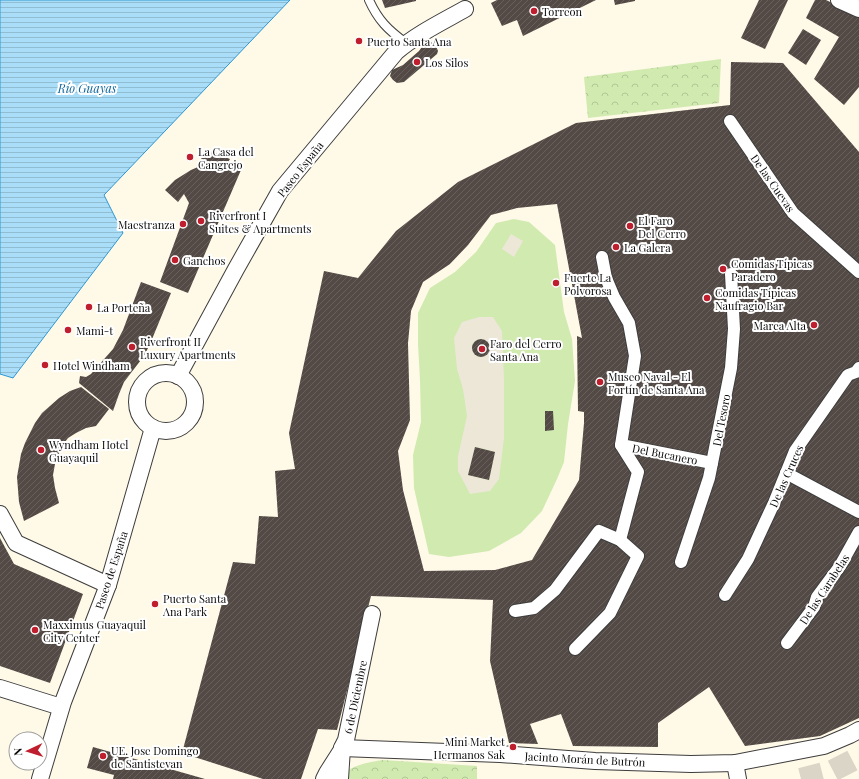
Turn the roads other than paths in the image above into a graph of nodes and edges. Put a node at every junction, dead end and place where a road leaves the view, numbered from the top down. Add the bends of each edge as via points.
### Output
1 (369, 0) edge
2 (839, 0) edge
3 (465, 9) dead end
4 (859, 9) edge
5 (406, 43) junction
6 (730, 120) dead end
7 (602, 257) dead end
8 (859, 272) edge
9 (731, 274) dead end
10 (859, 368) edge
11 (178, 376) junction
12 (153, 428) junction
13 (621, 445) junction
14 (712, 463) junction
15 (786, 473) junction
16 (859, 512) edge
17 (0, 514) edge
18 (859, 532) edge
19 (620, 540) junction
20 (681, 562) dead end
21 (108, 585) junction
22 (726, 595) dead end
23 (515, 611) dead end
24 (372, 614) dead end
25 (787, 643) dead end
26 (575, 649) dead end
27 (0, 688) edge
28 (61, 707) junction
29 (859, 730) edge
30 (342, 748) junction
31 (735, 763) junction
32 (40, 779) edge
33 (324, 779) edge
34 (340, 779) edge
35 (738, 779) edge

1 - 5 lane via 382,22
2 - 4 street
3 - 5 street, Paseo España
5 - 11 street, Paseo España via 387,62 280,191
6 - 8 street, De las Cuevas via 793,213
7 - 13 street, Del Bucanero via 606,278 629,323 635,356
9 - 14 street, Del Tesoro via 734,329 731,368
10 - 15 street, De las Cruces via 848,375 795,451
11 - 12 street via 158,374 142,385 137,404 145,422
11 - 12 street via 191,388 194,401 192,414 180,428 162,431
12 - 21 street, Paseo de España
13 - 14 street, Del Bucanero
13 - 19 street via 638,472
14 - 20 street, Del Tesoro via 710,478
15 - 16 street
15 - 22 street, De las Cruces via 748,559
17 - 21 street via 16,543
18 - 25 street, De las Carabelas via 814,607
19 - 23 street via 599,531 555,590 534,608
19 - 26 street via 638,556 610,613
21 - 28 street, Paseo de España
24 - 30 street, 6 de Diciembre via 346,740
27 - 28 street
28 - 32 street, Paseo de España
29 - 31 street, Jacinto Morán de Butrón via 824,746
30 - 31 street, Jacinto Morán de Butrón via 500,754 595,761
30 - 33 street
30 - 34 street, 6 de Diciembre
31 - 35 street

